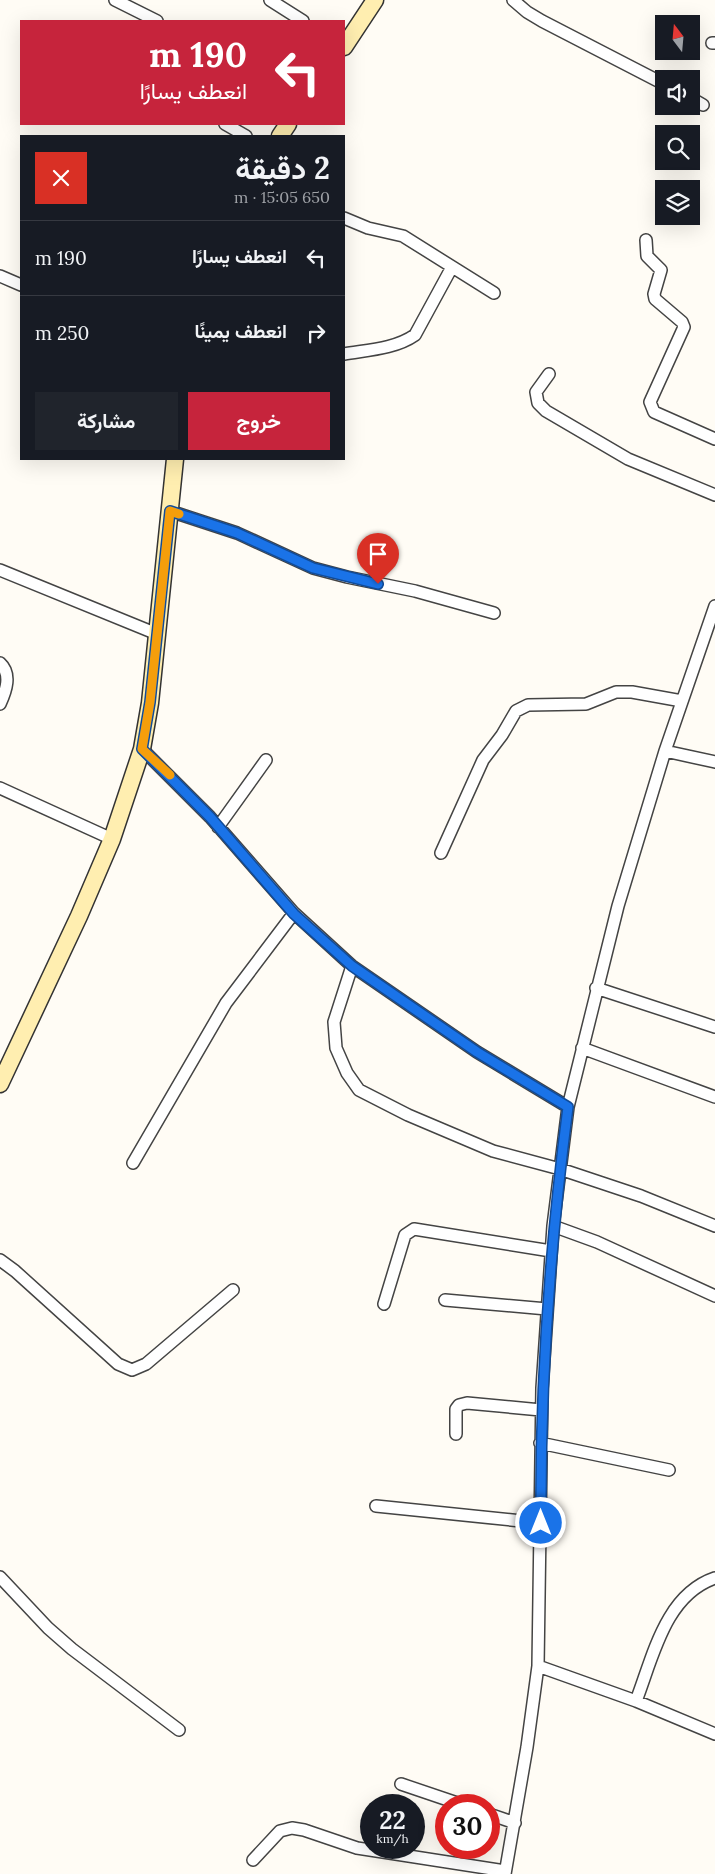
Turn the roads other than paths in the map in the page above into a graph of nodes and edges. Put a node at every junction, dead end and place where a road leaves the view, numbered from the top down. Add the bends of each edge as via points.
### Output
1 (115, 0) edge
2 (270, 0) edge
3 (375, 0) edge
4 (513, 0) edge
5 (155, 20) edge
6 (301, 20) edge
7 (345, 45) edge
8 (655, 79) edge
9 (700, 103) edge
10 (703, 105) dead end
11 (227, 125) edge
12 (244, 135) edge
13 (345, 218) edge
14 (646, 240) dead end
15 (452, 266) junction
16 (0, 276) edge
17 (20, 285) edge
18 (494, 293) dead end
19 (345, 354) edge
20 (549, 374) dead end
21 (715, 439) edge
22 (174, 460) edge
23 (715, 495) edge
24 (170, 511) junction
25 (0, 570) edge
26 (715, 606) edge
27 (494, 613) dead end
28 (157, 634) junction
29 (0, 663) edge
30 (682, 701) junction
31 (0, 704) edge
32 (142, 749) junction
33 (665, 751) junction
34 (266, 760) dead end
35 (715, 762) edge
36 (0, 788) edge
37 (218, 827) junction
38 (112, 839) junction
39 (441, 853) dead end
40 (294, 914) junction
41 (352, 966) junction
42 (596, 988) junction
43 (715, 1028) edge
44 (582, 1048) junction
45 (0, 1084) edge
46 (715, 1097) edge
47 (568, 1107) junction
48 (133, 1163) dead end
49 (560, 1169) junction
50 (553, 1226) junction
51 (715, 1226) edge
52 (551, 1251) junction
53 (0, 1260) edge
54 (233, 1290) dead end
55 (715, 1296) edge
56 (445, 1300) dead end
57 (384, 1304) dead end
58 (547, 1309) junction
59 (541, 1410) junction
60 (456, 1434) dead end
61 (540, 1443) junction
62 (669, 1470) dead end
63 (376, 1506) dead end
64 (541, 1523) junction
65 (0, 1577) edge
66 (715, 1578) edge
67 (538, 1666) junction
68 (636, 1701) junction
69 (179, 1730) dead end
70 (715, 1734) edge
71 (401, 1784) dead end
72 (435, 1796) edge
73 (500, 1818) edge
74 (515, 1823) junction
75 (253, 1860) dead end
76 (505, 1872) edge

1 - 5 street
2 - 6 street
3 - 7 main road
4 - 8 street via 542,21
9 - 10 street
11 - 12 street
13 - 15 street via 403,236
14 - 21 street via 647,256 661,270 655,300 684,327 650,407 654,412
15 - 18 street
15 - 19 street via 415,335 391,346
16 - 17 street
20 - 23 street via 536,392 538,402 546,411 628,459
22 - 24 main road
24 - 27 street via 237,533 313,568
24 - 28 main road
25 - 28 street
26 - 30 street
28 - 32 main road
29 - 31 street via 6,671 7,680
30 - 33 street
30 - 39 street via 616,692 586,704 528,705 516,711 483,760
32 - 37 street
32 - 38 main road
33 - 35 street
33 - 42 street
34 - 37 street
36 - 38 street
37 - 40 street
38 - 45 main road
40 - 41 street
40 - 48 street via 226,1003
41 - 47 street via 477,1052
41 - 49 street via 334,1022 336,1048 346,1073 359,1090 408,1116 493,1151
42 - 43 street
42 - 44 street
44 - 46 street
44 - 47 street
47 - 49 street
49 - 50 street
49 - 51 street via 641,1196
50 - 52 street
50 - 55 street via 597,1242
52 - 57 street via 414,1229 405,1235
52 - 58 street
53 - 54 street via 118,1364 132,1370 146,1364
56 - 58 street
58 - 59 street
59 - 60 street via 459,1405 456,1409
59 - 61 street
61 - 62 street
61 - 64 street
63 - 64 street
64 - 67 street
65 - 69 street via 72,1649
66 - 68 street via 687,1594 672,1610
67 - 68 street
67 - 74 street
68 - 70 street
71 - 72 street
73 - 74 street
74 - 76 street
75 - 76 street via 280,1831 292,1828 357,1848

